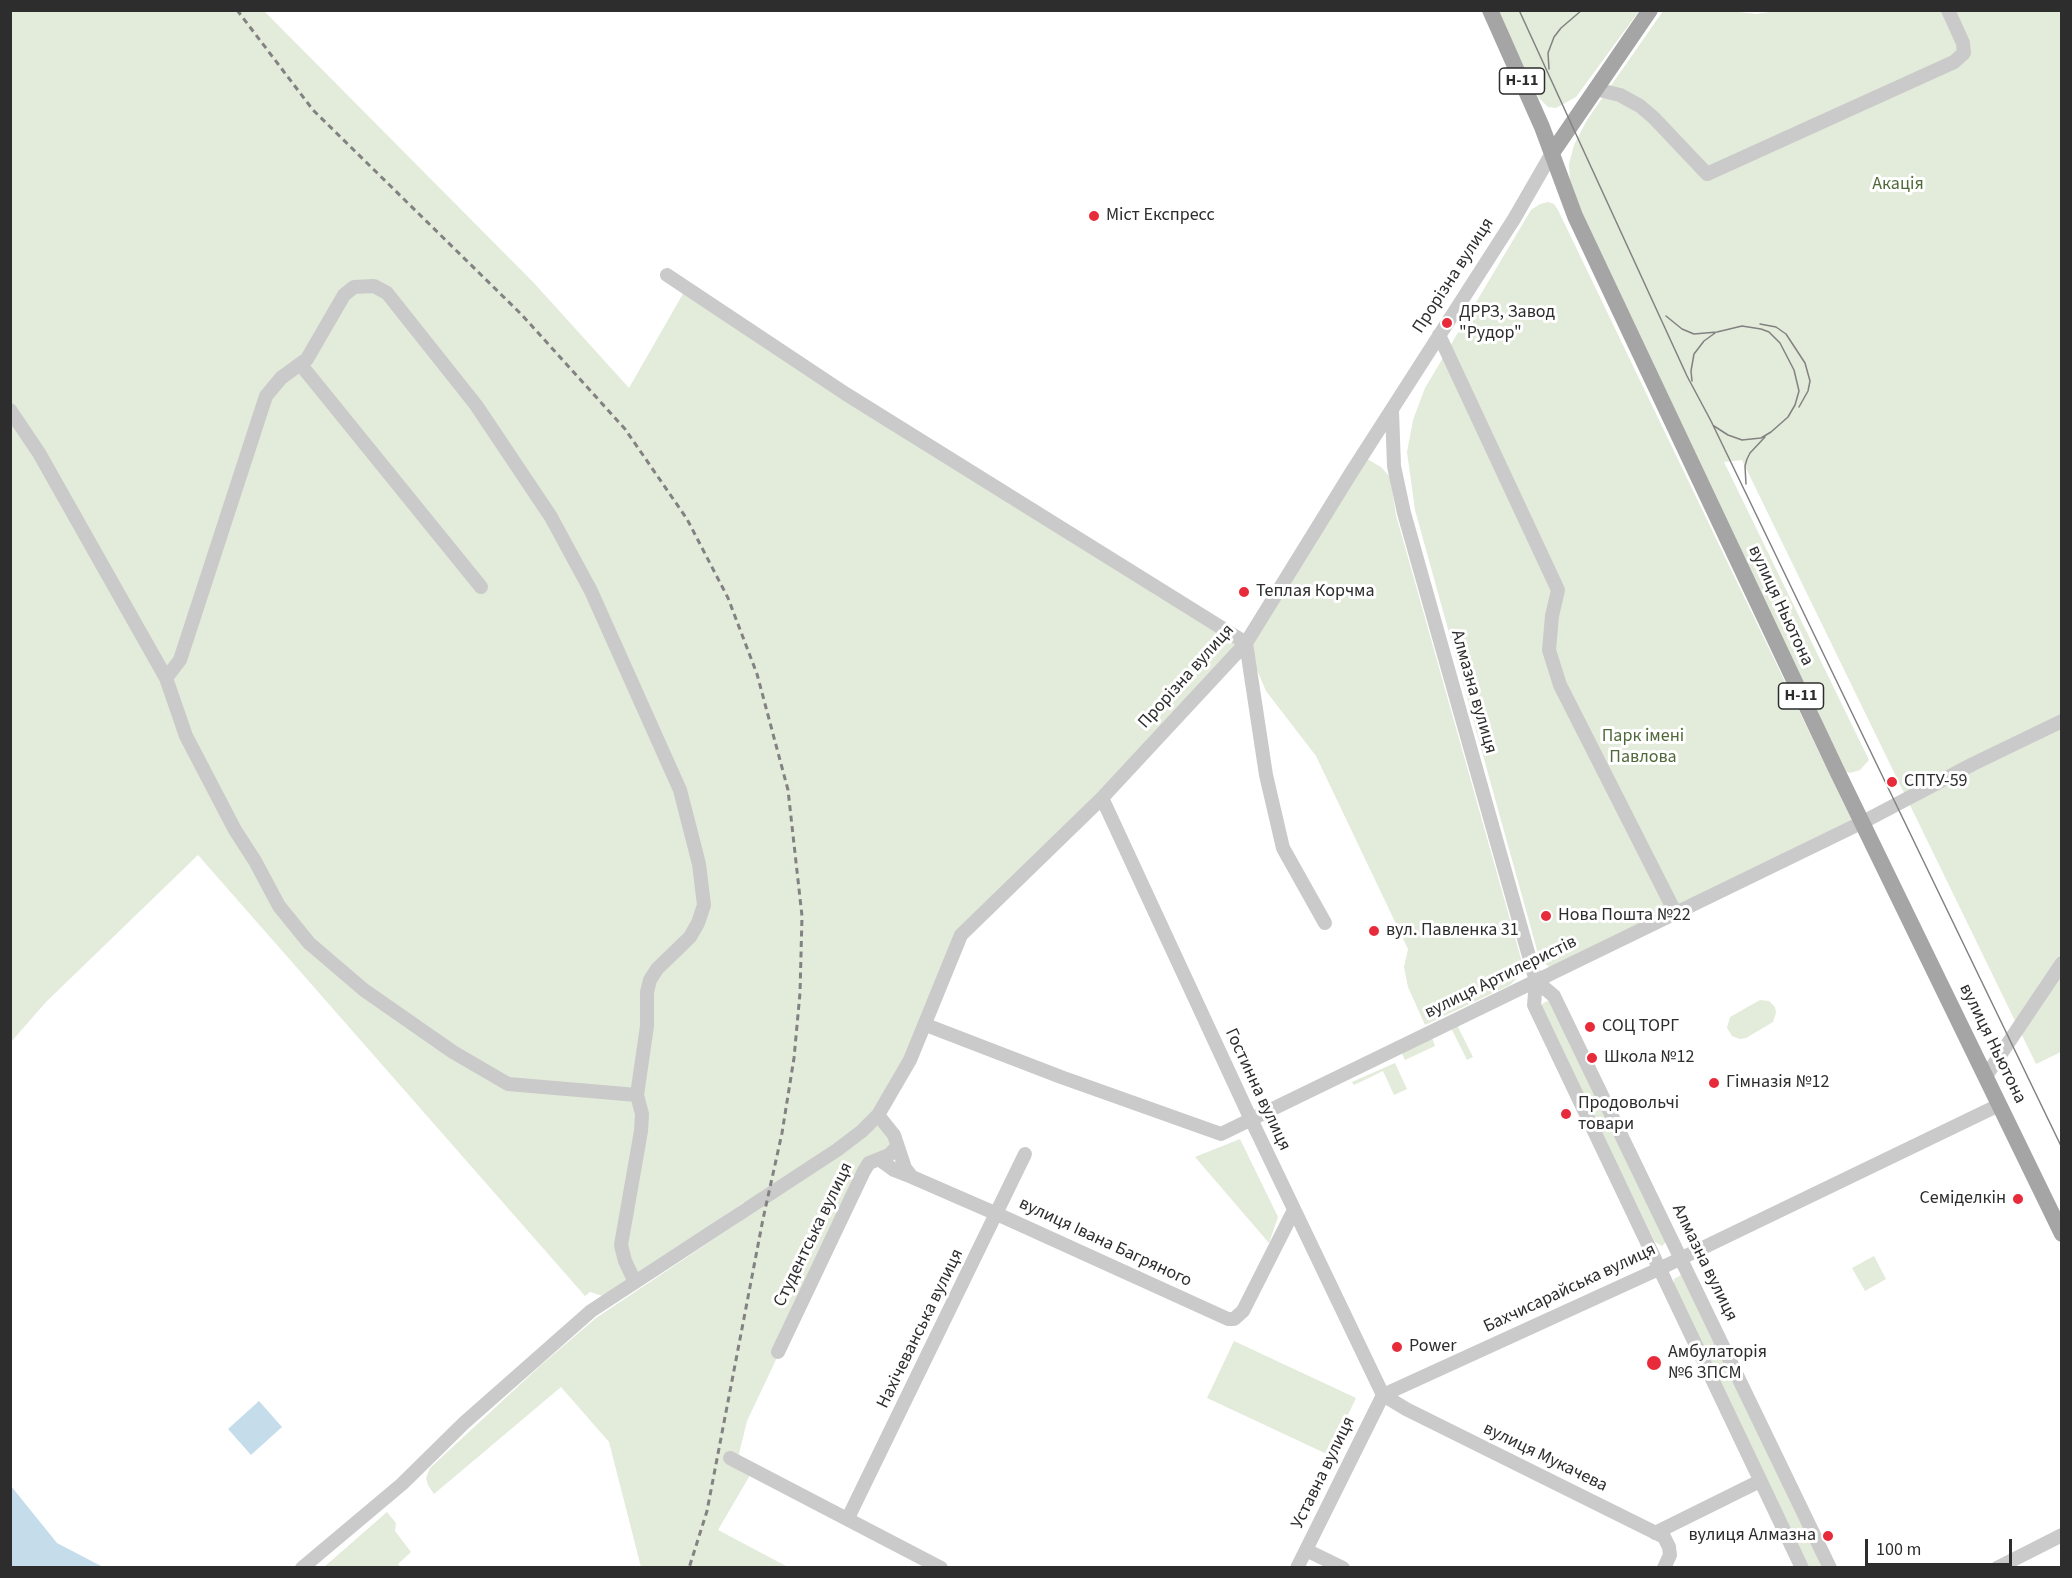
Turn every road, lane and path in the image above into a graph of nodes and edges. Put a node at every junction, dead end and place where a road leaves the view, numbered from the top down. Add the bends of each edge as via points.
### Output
1 (1490, 10) edge
2 (1650, 10) edge
3 (1948, 10) edge
4 (1594, 89) junction
5 (1552, 153) junction
6 (667, 275) dead end
7 (1439, 335) junction
8 (301, 365) junction
9 (1392, 409) junction
10 (10, 410) edge
11 (481, 587) dead end
12 (1246, 643) junction
13 (166, 678) junction
14 (2061, 721) edge
15 (1102, 798) junction
16 (1863, 822) junction
17 (1676, 914) junction
18 (1325, 923) dead end
19 (2061, 963) edge
20 (1536, 981) junction
21 (926, 1025) junction
22 (1986, 1076) junction
23 (637, 1095) junction
24 (1999, 1105) junction
25 (878, 1115) junction
26 (1251, 1120) junction
27 (897, 1147) junction
28 (1025, 1154) dead end
29 (879, 1160) junction
30 (912, 1177) junction
31 (1294, 1210) junction
32 (997, 1214) junction
33 (2061, 1234) edge
34 (1682, 1257) junction
35 (1660, 1268) junction
36 (635, 1282) junction
37 (778, 1352) dead end
38 (1383, 1395) junction
39 (730, 1458) dead end
40 (1760, 1481) junction
41 (848, 1518) junction
42 (1655, 1533) junction
43 (2061, 1535) edge
44 (1306, 1550) junction
45 (302, 1568) edge
46 (941, 1568) edge
47 (1297, 1568) edge
48 (1343, 1568) edge
49 (1664, 1568) edge
50 (1802, 1568) edge
51 (1830, 1568) edge
52 (1997, 1568) edge

1 - 5 main road, Н-11
2 - 4 main road, Прорізна вулиця
3 - 4 street via 1963,43 1964,53 1954,62 1707,174 1640,106 1620,95
4 - 5 main road, Прорізна вулиця
5 - 7 street, Прорізна вулиця
5 - 16 main road, вулиця Ньютона / Н-11 via 1575,216
6 - 12 street via 846,394
7 - 9 street, Прорізна вулиця
7 - 17 street via 1558,590 1549,650 1560,685
8 - 11 street
8 - 13 street via 281,378 266,396 180,660
8 - 23 street via 344,295 354,286 374,286 387,293 476,405 551,517 591,591 680,790 699,864 704,904 690,936 650,981
9 - 12 street, Прорізна вулиця
9 - 20 street, Алмазна вулиця via 1394,466 1404,513
10 - 13 street via 39,453
12 - 15 street, Прорізна вулиця
12 - 18 street via 1266,776 1283,848
13 - 23 street via 186,736 235,830 279,906 309,943 364,990 453,1052 508,1084
14 - 16 street, вулиця Артилеристів
15 - 21 street, Прорізна вулиця via 961,935
15 - 26 street, Гостинна вулиця
16 - 17 street, вулиця Артилеристів
16 - 22 main road, вулиця Ньютона / Н-11
17 - 20 street, вулиця Артилеристів
19 - 22 street
20 - 26 street, вулиця Артилеристів
20 - 34 street, Алмазна вулиця via 1554,996
20 - 35 street, Алмазна вулиця via 1534,1005
21 - 25 street, Прорізна вулиця via 906,1069
21 - 26 street, вулиця Артилеристів via 1221,1134
22 - 24 main road, вулиця Ньютона / Н-11
23 - 36 street via 641,1131 621,1245
24 - 33 main road, вулиця Ньютона / Н-11
24 - 34 street, Бахчисарайська вулиця
25 - 27 street via 894,1135
25 - 36 street, Прорізна вулиця via 862,1131 794,1178
26 - 31 street, Гостинна вулиця
27 - 29 street, Студентська вулиця
27 - 30 street
28 - 32 street, Нахічеванська вулиця
29 - 30 street, вулиця Івана Багряного
29 - 37 street, Студентська вулиця via 869,1163 864,1170
30 - 32 street, вулиця Івана Багряного
31 - 32 street, вулиця Івана Багряного via 1243,1311 1234,1319
31 - 38 street, Гостинна вулиця
32 - 41 street, Нахічеванська вулиця
34 - 35 street, Бахчисарайська вулиця
34 - 51 street, Алмазна вулиця
35 - 38 street, Бахчисарайська вулиця
35 - 40 street, Алмазна вулиця
36 - 45 street, Прорізна вулиця via 591,1311 464,1423 402,1484
38 - 42 street, вулиця Мукачева
38 - 44 street, Уставна вулиця
39 - 41 street
40 - 42 street
40 - 50 street, Алмазна вулиця
41 - 46 street
42 - 49 street via 1664,1537 1669,1547
43 - 52 street
44 - 47 street, Уставна вулиця
44 - 48 street

